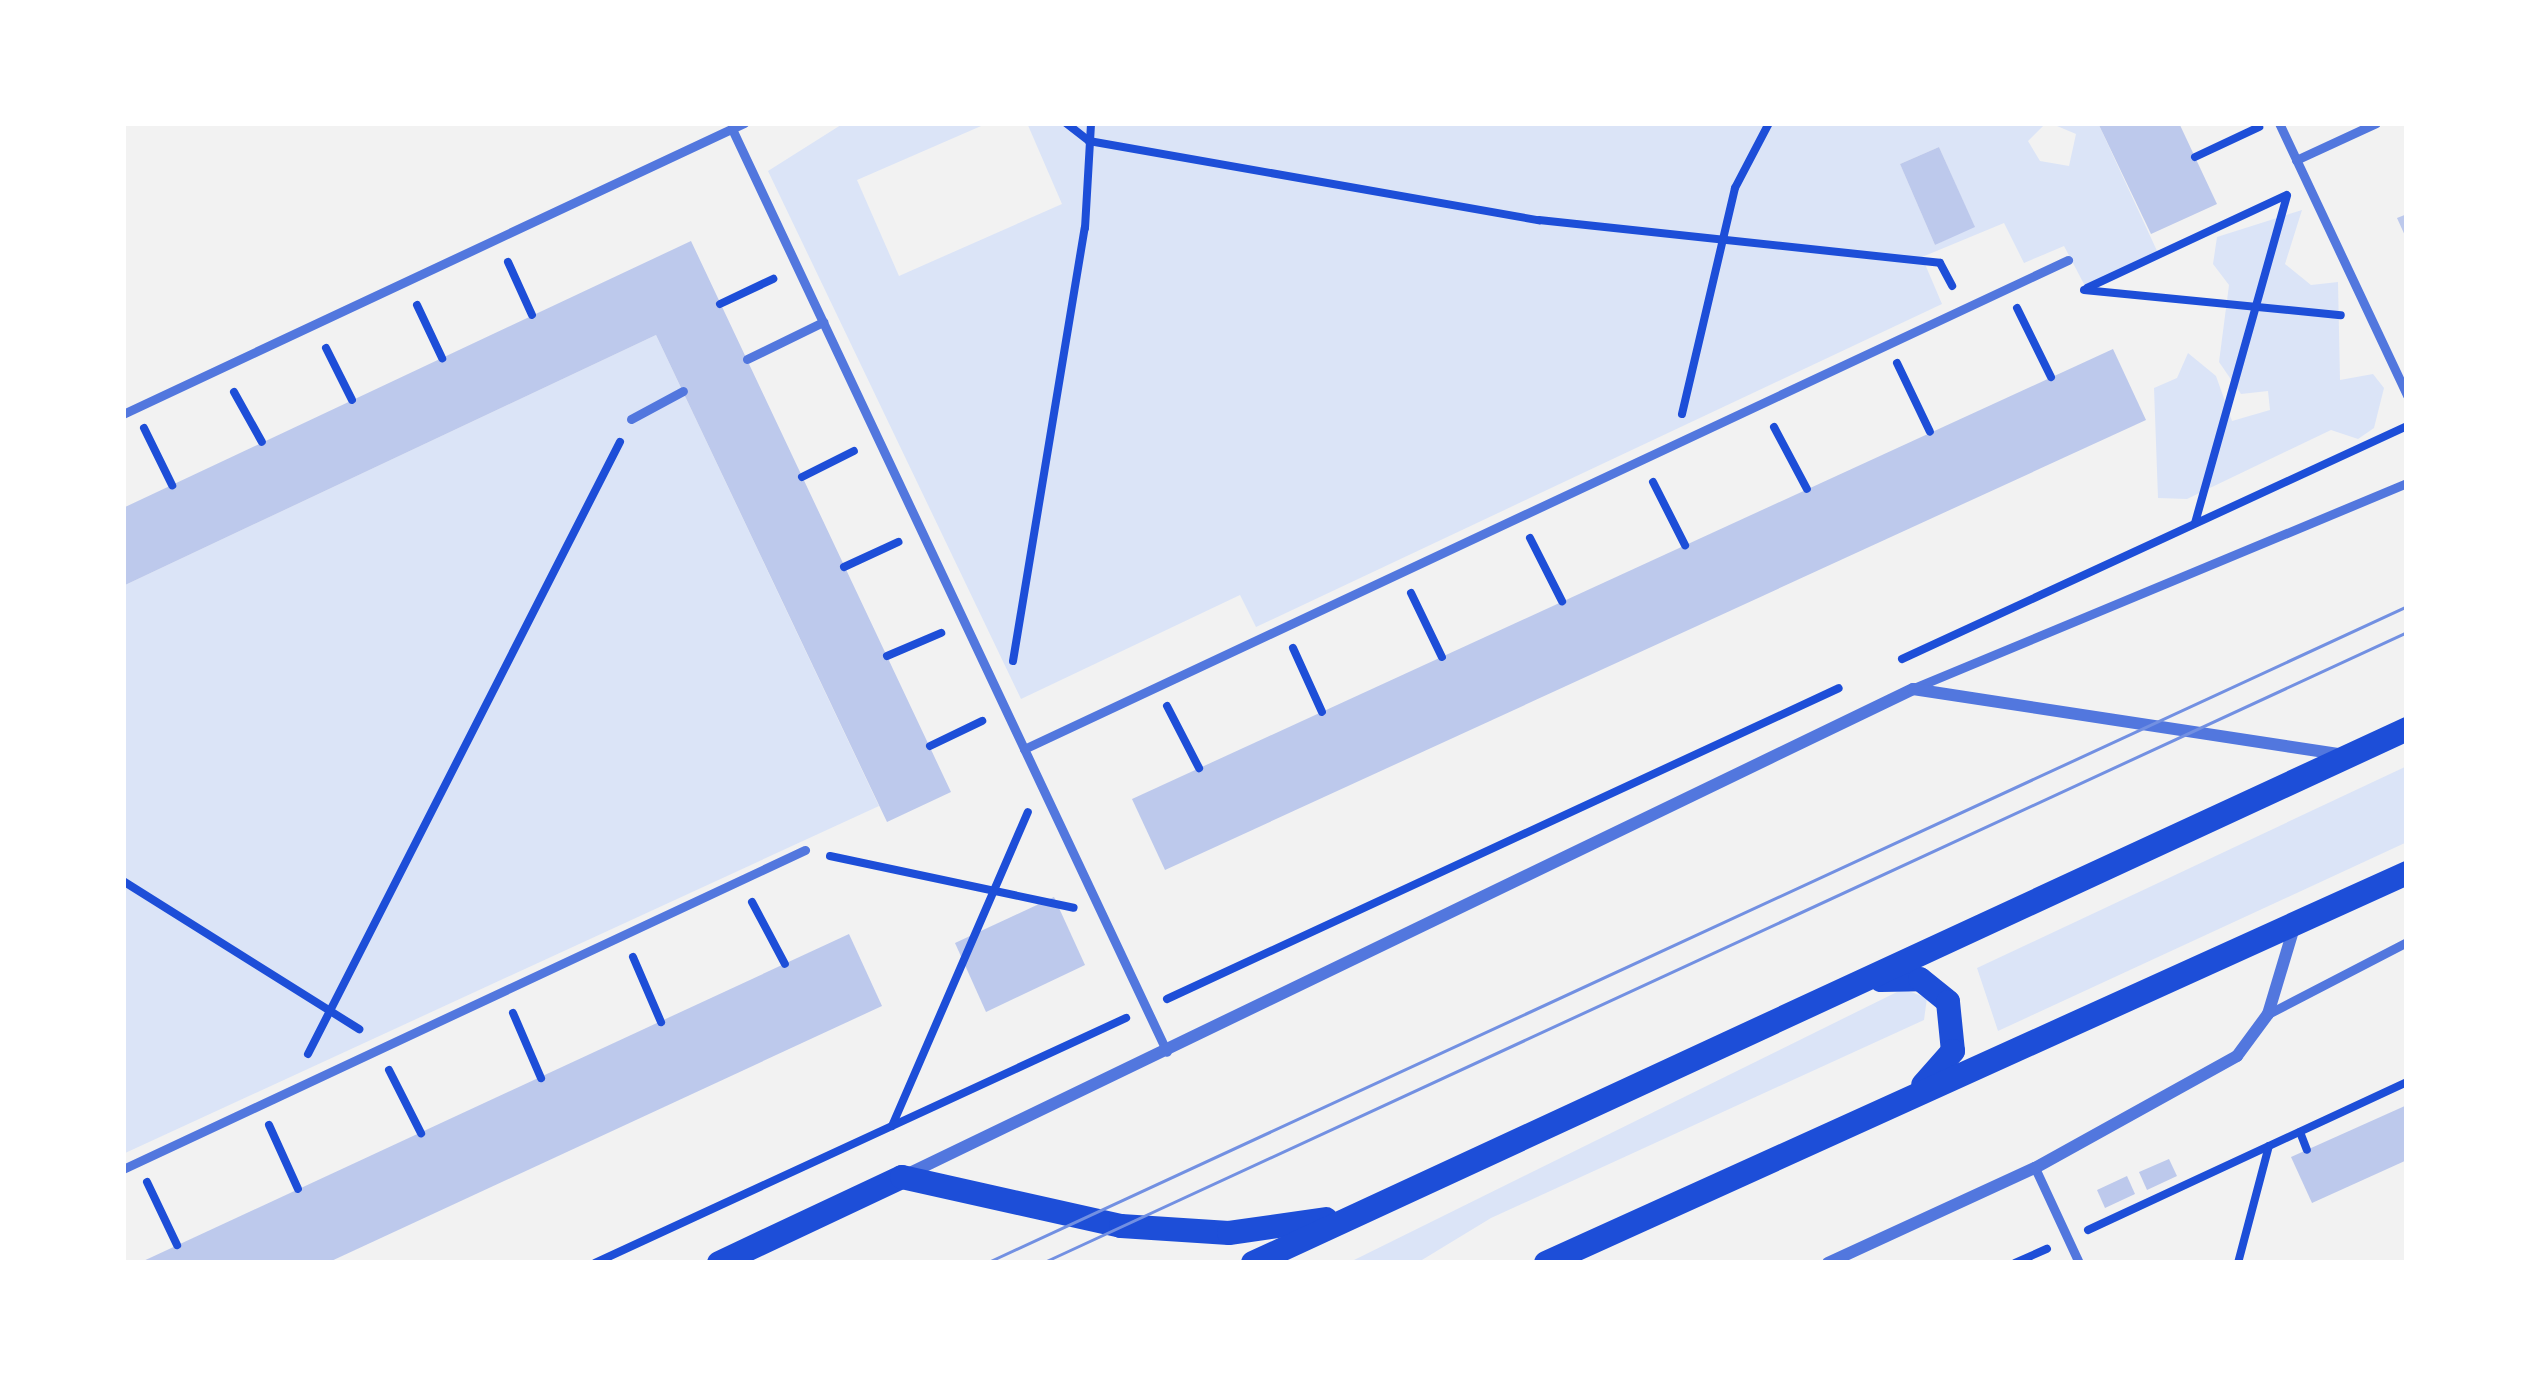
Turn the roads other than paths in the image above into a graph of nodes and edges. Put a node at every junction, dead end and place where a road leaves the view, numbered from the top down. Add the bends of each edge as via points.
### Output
1 (744, 123) edge
2 (2278, 123) edge
3 (2376, 123) edge
4 (732, 129) junction
5 (2296, 160) junction
6 (2068, 260) road end
7 (823, 322) junction
8 (747, 359) dead end
9 (683, 391) dead end
10 (2407, 395) edge
11 (123, 414) edge
12 (631, 419) road end
13 (2407, 482) edge
14 (1913, 688) junction
15 (2407, 729) edge
16 (1024, 749) junction
17 (2350, 756) junction
18 (805, 850) road end
19 (2407, 873) edge
20 (2296, 920) junction
21 (2407, 942) edge
22 (1869, 980) junction
23 (2268, 1014) junction
24 (1167, 1052) junction
25 (1918, 1091) junction
26 (2035, 1168) junction
27 (123, 1169) edge
28 (902, 1177) junction
29 (1350, 1216) junction
30 (718, 1263) edge
31 (1253, 1263) edge
32 (1546, 1263) edge
33 (1828, 1263) edge
34 (2079, 1263) edge

1 - 4 lane
2 - 5 lane
3 - 5 lane
4 - 7 lane
4 - 11 lane
5 - 10 lane
6 - 16 lane
7 - 8 lane
7 - 16 lane
9 - 12 lane
13 - 14 lane
14 - 17 street
14 - 24 street
15 - 17 main road
16 - 24 lane
17 - 22 main road
18 - 27 lane
19 - 20 main road
20 - 23 street
20 - 25 main road
21 - 23 lane
22 - 25 main road via 1920,980 1948,1002 1953,1051
22 - 29 main road
23 - 26 street via 2237,1056
24 - 28 street
25 - 32 main road
26 - 33 street
26 - 34 lane
28 - 29 main road via 1121,1226 1229,1233
28 - 30 main road
29 - 31 main road

